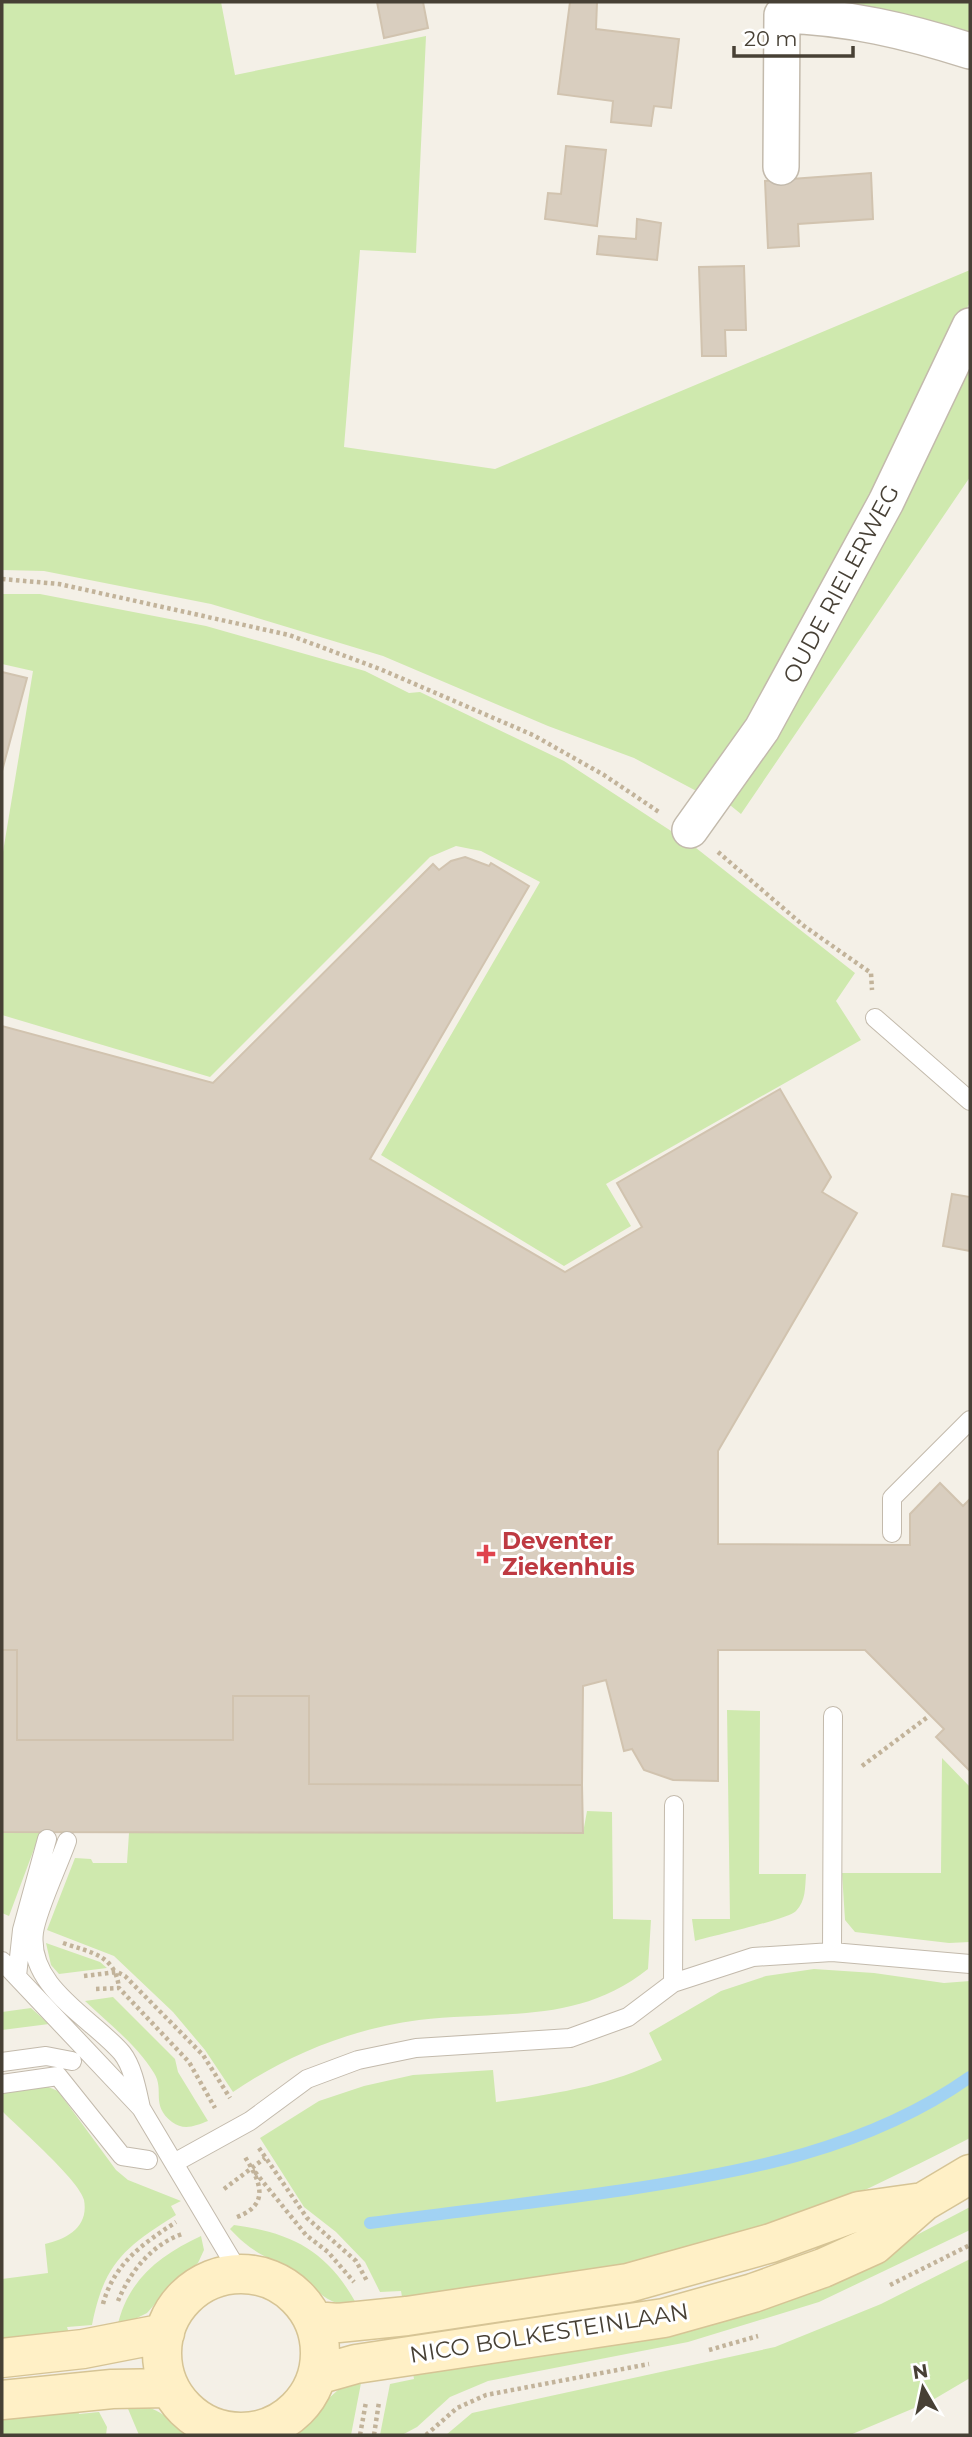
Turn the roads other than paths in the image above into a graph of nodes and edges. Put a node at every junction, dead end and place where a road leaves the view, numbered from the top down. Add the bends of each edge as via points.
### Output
1 (780, 8) edge
2 (970, 51) edge
3 (781, 167) dead end
4 (970, 326) edge
5 (690, 830) road end
6 (875, 1018) road end
7 (970, 1101) edge
8 (970, 1420) edge
9 (892, 1533) dead end
10 (833, 1716) dead end
11 (674, 1805) dead end
12 (47, 1839) dead end
13 (67, 1841) dead end
14 (832, 1952) junction
15 (2, 1961) edge
16 (970, 1964) edge
17 (17, 1976) junction
18 (673, 1983) junction
19 (72, 2061) dead end
20 (2, 2062) edge
21 (2, 2084) edge
22 (141, 2108) junction
23 (148, 2160) dead end
24 (174, 2162) junction
25 (970, 2174) edge
26 (923, 2202) junction
27 (240, 2274) junction
28 (314, 2321) junction
29 (165, 2333) junction
30 (2, 2358) edge
31 (317, 2375) junction
32 (170, 2388) junction
33 (2, 2400) edge

1 - 2 street via 890,27
1 - 3 street
4 - 5 street, OUDE RIELERWEG via 886,502 762,729
6 - 7 lane
8 - 9 lane via 892,1498
10 - 14 lane
11 - 18 lane
12 - 17 lane via 22,1930
13 - 22 lane via 34,1932 39,1964 67,2003 123,2054
14 - 16 lane
14 - 18 lane via 753,1957
15 - 17 lane
17 - 22 lane
18 - 24 lane via 628,2017 570,2038 416,2049 358,2060 307,2079 245,2124
19 - 20 lane via 46,2056
21 - 23 lane via 58,2076 122,2156
22 - 24 lane
24 - 27 lane
25 - 26 street, NICO BOLKESTEINLAAN
26 - 28 street, NICO BOLKESTEINLAAN via 859,2210 757,2248 628,2283 391,2317
26 - 31 street, NICO BOLKESTEINLAAN via 874,2245 753,2293 664,2318 397,2358
27 - 28 street via 258,2276 291,2292
27 - 29 street via 223,2276 193,2291 180,2302
28 - 31 street via 320,2347
29 - 30 street
29 - 32 street via 162,2351
31 - 32 street via 295,2411 257,2430 216,2428 182,2405
32 - 33 street

